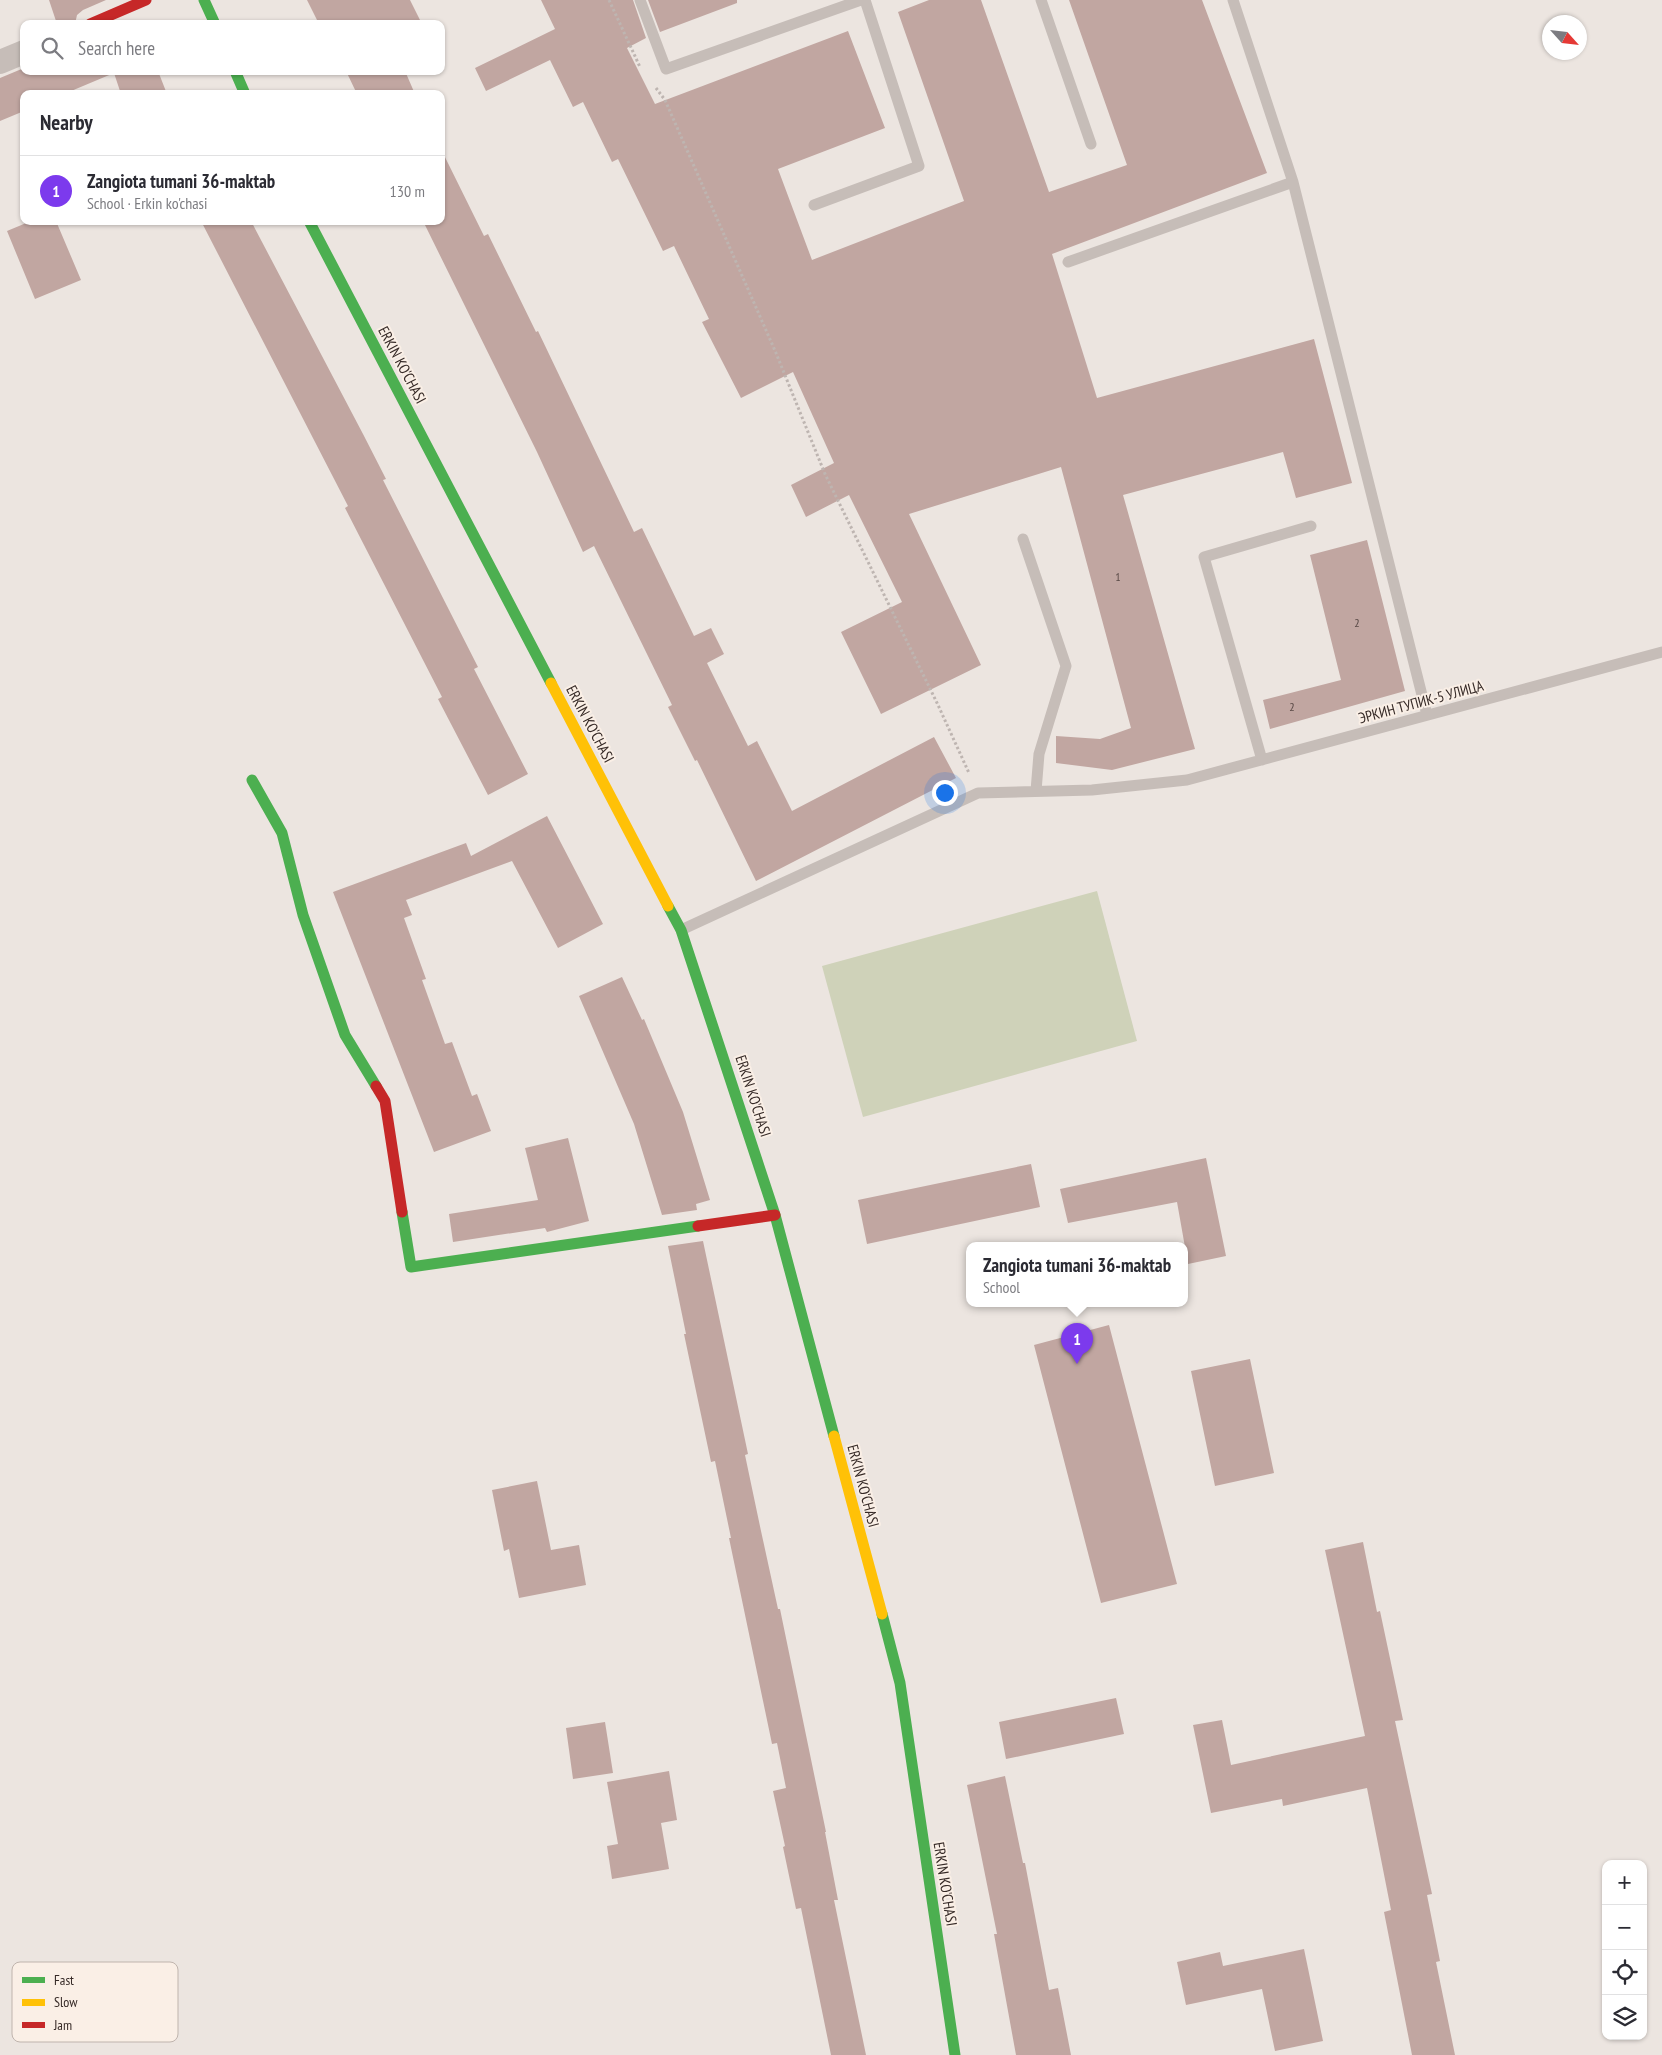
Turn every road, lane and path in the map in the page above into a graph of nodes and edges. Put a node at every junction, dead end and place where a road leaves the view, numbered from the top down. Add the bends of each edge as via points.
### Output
1 (146, 0) edge
2 (204, 0) edge
3 (609, 0) edge
4 (640, 0) edge
5 (861, 0) edge
6 (865, 0) edge
7 (1041, 0) edge
8 (1233, 0) edge
9 (99, 20) edge
10 (213, 20) edge
11 (20, 54) edge
12 (0, 62) edge
13 (642, 70) dead end
14 (237, 75) edge
15 (654, 85) dead end
16 (243, 90) edge
17 (1091, 144) dead end
18 (1293, 182) junction
19 (814, 204) dead end
20 (311, 225) edge
21 (1068, 262) dead end
22 (1311, 526) dead end
23 (1022, 539) dead end
24 (1662, 652) edge
25 (1427, 715) junction
26 (1262, 760) junction
27 (252, 780) dead end
28 (1036, 791) junction
29 (978, 793) junction
30 (681, 930) junction
31 (776, 1215) junction
32 (955, 2055) edge

1 - 9 main road
2 - 10 main road
3 - 13 path
4 - 5 lane via 666,69
6 - 19 lane via 919,166
7 - 17 lane
8 - 18 lane
11 - 12 street
14 - 16 main road
15 - 29 path via 669,109 825,474
18 - 21 lane
18 - 25 lane
20 - 30 main road, ERKIN KO'CHASI
22 - 26 lane via 1204,558
23 - 28 lane via 1066,666 1039,754
24 - 25 lane, ЭРКИН ТУПИК-5 УЛИЦА
25 - 26 lane, ЭРКИН ТУПИК-5 УЛИЦА
26 - 28 lane, ЭРКИН ТУПИК-5 УЛИЦА via 1187,780 1092,790
27 - 31 main road via 282,833 303,915 345,1035 385,1101 411,1267
28 - 29 lane, ЭРКИН ТУПИК-5 УЛИЦА
29 - 30 lane
30 - 31 main road, ERKIN KO'CHASI
31 - 32 main road, ERKIN KO'CHASI via 900,1683

